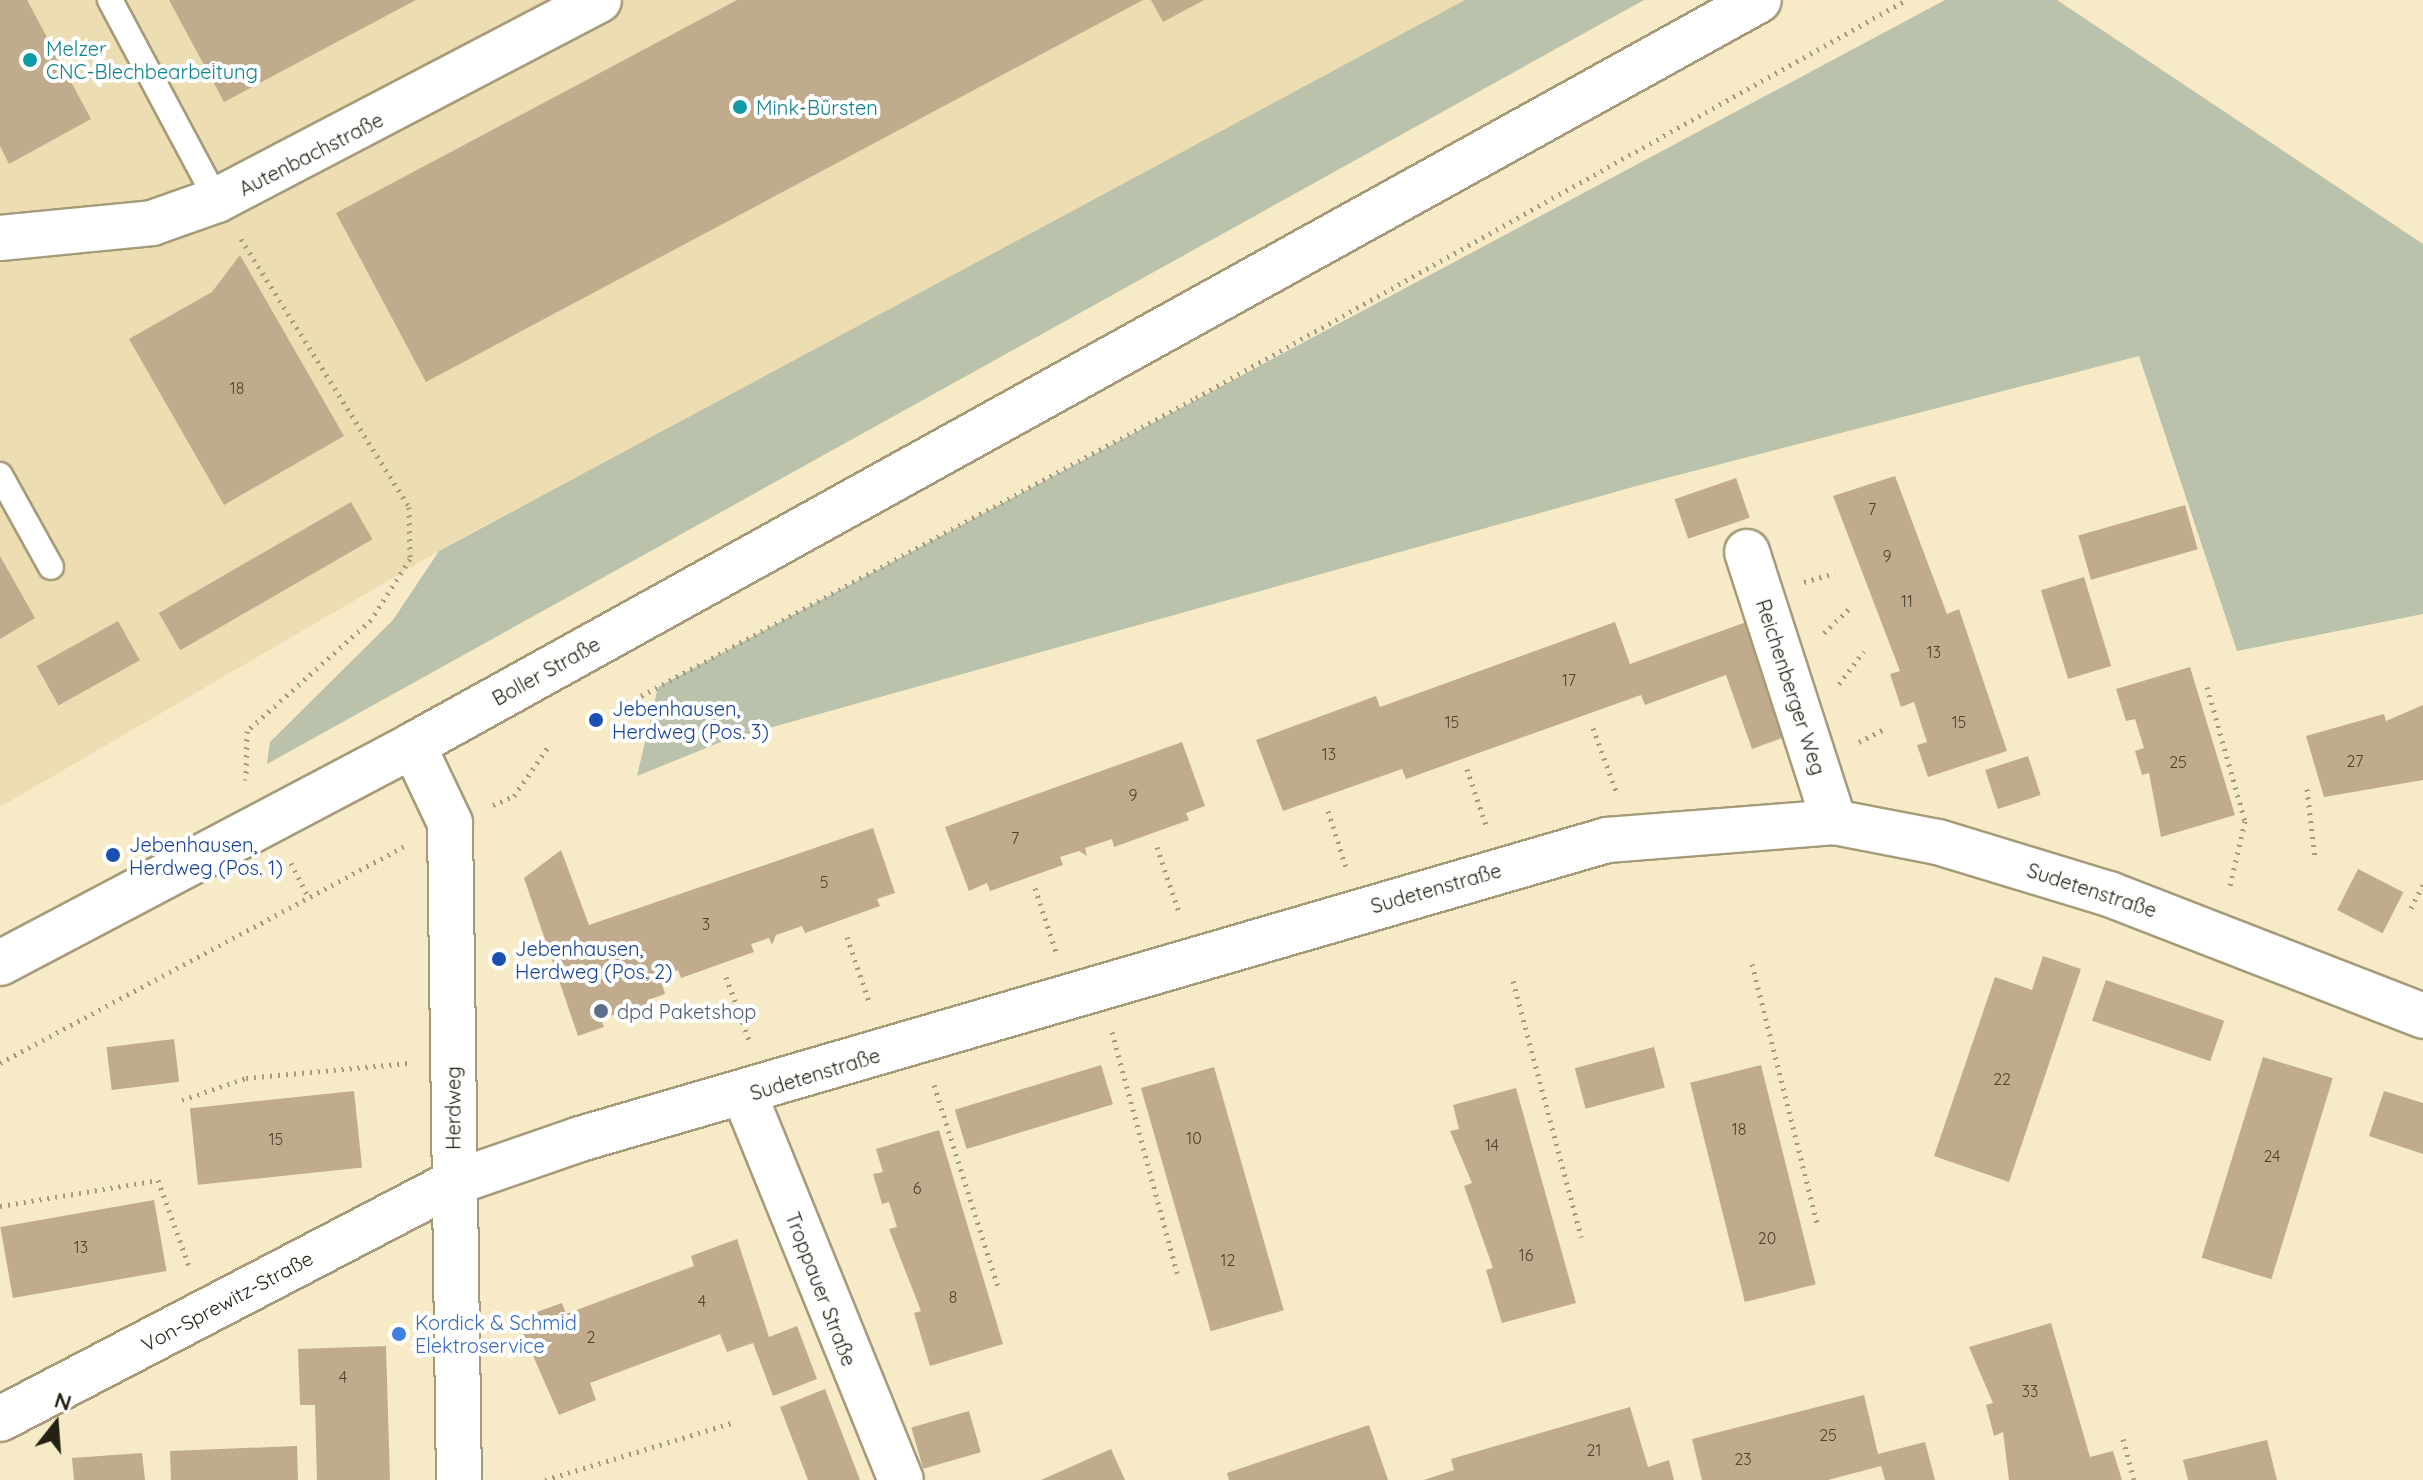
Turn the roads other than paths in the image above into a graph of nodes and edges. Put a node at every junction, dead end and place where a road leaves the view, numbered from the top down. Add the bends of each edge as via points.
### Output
1 (110, 0) edge
2 (599, 0) edge
3 (1759, 0) edge
4 (217, 200) junction
5 (0, 238) edge
6 (0, 475) edge
7 (1747, 552) dead end
8 (51, 567) dead end
9 (413, 745) junction
10 (1834, 822) junction
11 (0, 963) edge
12 (2423, 1016) edge
13 (756, 1093) junction
14 (453, 1183) junction
15 (0, 1419) edge
16 (459, 1480) edge
17 (901, 1480) edge

1 - 4 lane
2 - 4 street, Autenbachstraße
3 - 9 street, Boller Straße
4 - 5 street, Autenbachstraße via 152,223
6 - 8 lane
7 - 10 street, Reichenberger Weg
9 - 11 street, Boller Straße
9 - 14 street, Herdweg via 450,823
10 - 12 street, Sudetenstraße via 1938,842 2215,933
10 - 13 street, Sudetenstraße via 1632,838 1502,869
13 - 14 street, Sudetenstraße via 580,1139
13 - 17 street, Troppauer Straße
14 - 15 street, Von-Sprewitz-Straße
14 - 16 street, Herdweg

